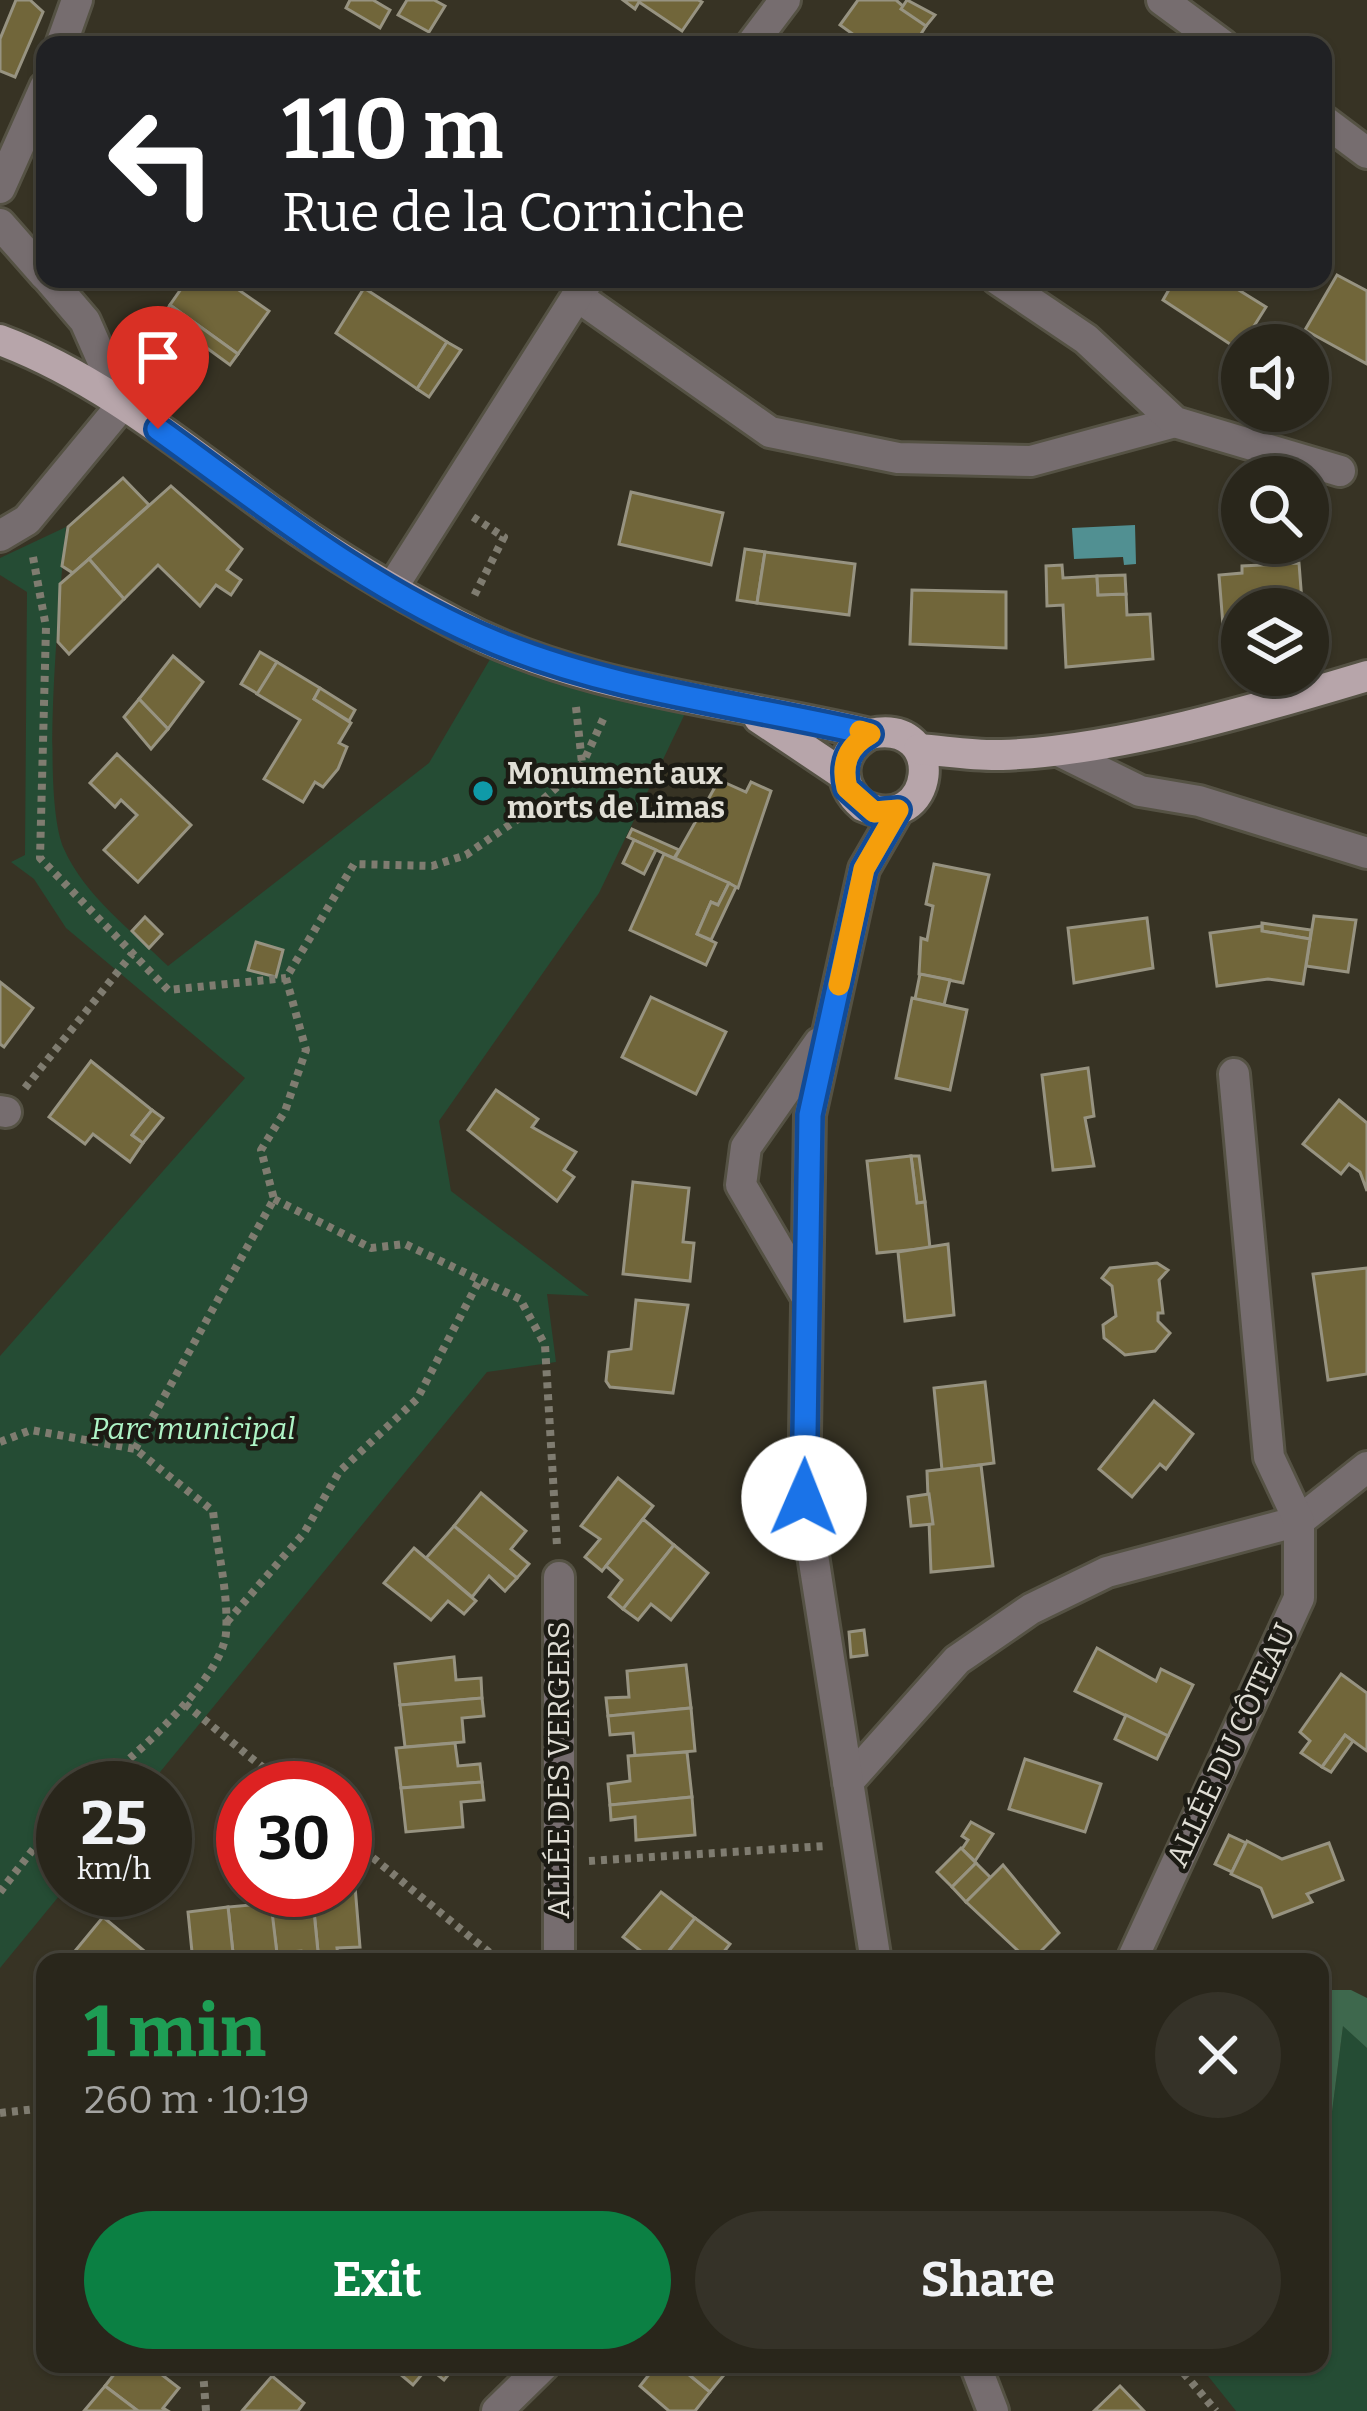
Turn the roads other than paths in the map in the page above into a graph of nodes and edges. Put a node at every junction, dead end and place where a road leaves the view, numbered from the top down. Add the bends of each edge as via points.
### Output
1 (77, 0) edge
2 (785, 0) edge
3 (1162, 0) edge
4 (64, 36) edge
5 (758, 36) edge
6 (1211, 36) edge
7 (36, 107) edge
8 (1332, 127) edge
9 (1367, 153) edge
10 (0, 188) edge
11 (0, 224) edge
12 (36, 265) edge
13 (57, 288) edge
14 (583, 288) edge
15 (1010, 288) edge
16 (0, 340) edge
17 (122, 405) junction
18 (1175, 422) junction
19 (1340, 471) dead end
20 (13, 528) edge
21 (392, 588) junction
22 (1367, 676) edge
23 (748, 711) junction
24 (870, 734) junction
25 (919, 749) junction
26 (1059, 751) junction
27 (998, 756) junction
28 (849, 787) junction
29 (921, 788) junction
30 (898, 810) junction
31 (1367, 853) edge
32 (864, 869) junction
33 (829, 1028) junction
34 (1234, 1074) dead end
35 (807, 1299) junction
36 (1367, 1467) edge
37 (1300, 1522) junction
38 (559, 1577) road end
39 (848, 1782) junction
40 (559, 1953) edge
41 (875, 1953) edge
42 (1135, 1953) edge
43 (536, 2373) edge
44 (978, 2373) edge
45 (497, 2411) edge
46 (993, 2411) edge

1 - 4 street
2 - 5 street
3 - 6 street
7 - 10 street
8 - 9 street
11 - 12 street
13 - 17 street via 86,321
14 - 18 street via 770,432 898,458 1031,461
14 - 21 street
15 - 18 street via 1086,339
16 - 17 main road
17 - 20 street
17 - 21 main road
18 - 19 street
21 - 23 main road via 459,626 584,671
22 - 26 main road
23 - 24 main road
23 - 28 main road
24 - 25 main road via 897,732
24 - 28 main road via 850,750
25 - 27 main road
25 - 29 main road
26 - 27 main road
26 - 31 street via 1140,791
27 - 29 main road
28 - 30 main road via 874,812
28 - 32 street
29 - 30 main road
30 - 32 street
32 - 33 street
33 - 35 street via 810,1115
33 - 35 street via 746,1147 741,1185
34 - 37 street, ALLÉE DU CÔTEAU via 1269,1457
35 - 39 street via 804,1498
36 - 37 street
37 - 39 street via 1107,1573 1031,1609 957,1660
37 - 42 street, ALLÉE DU CÔTEAU via 1299,1598
38 - 40 street, ALLÉE DES VERGERS
39 - 41 street
43 - 45 street
44 - 46 street

